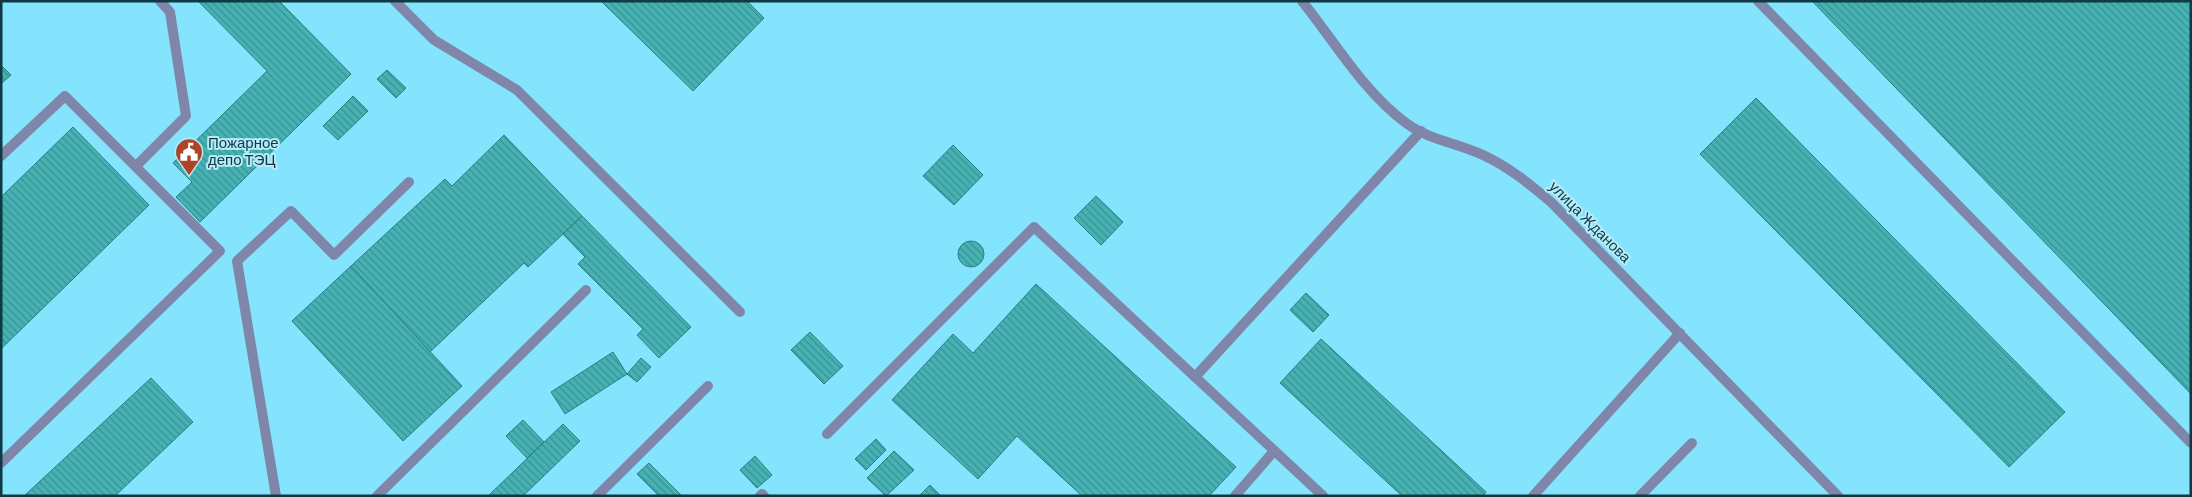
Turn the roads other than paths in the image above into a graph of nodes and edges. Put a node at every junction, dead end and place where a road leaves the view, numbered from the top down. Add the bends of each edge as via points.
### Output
1 (160, 1) edge
2 (396, 1) edge
3 (1302, 1) edge
4 (1758, 1) edge
5 (1421, 131) junction
6 (1, 156) edge
7 (136, 166) junction
8 (409, 182) dead end
9 (586, 290) dead end
10 (740, 312) dead end
11 (1680, 333) junction
12 (1195, 377) junction
13 (708, 386) dead end
14 (827, 434) dead end
15 (1692, 443) dead end
16 (2191, 443) edge
17 (1274, 451) junction
18 (1, 464) edge
19 (276, 496) edge
20 (377, 496) edge
21 (597, 496) edge
22 (760, 496) edge
23 (764, 496) edge
24 (1236, 496) edge
25 (1323, 496) edge
26 (1533, 496) edge
27 (1640, 496) edge
28 (1838, 496) edge

1 - 7 street via 170,12 186,116
2 - 10 street via 434,40 517,90
3 - 5 street, улица Жданова via 1379,100 1407,124
4 - 16 street
5 - 11 street, улица Жданова via 1483,155 1521,176 1552,203
5 - 12 street
6 - 7 street via 65,96
7 - 18 street via 220,251
8 - 19 street via 334,255 291,211 237,262
9 - 20 street
11 - 26 street
11 - 28 street, улица Жданова
12 - 14 street via 1034,227
12 - 17 street
13 - 21 street
15 - 27 street
17 - 24 street
17 - 25 street
22 - 23 street

